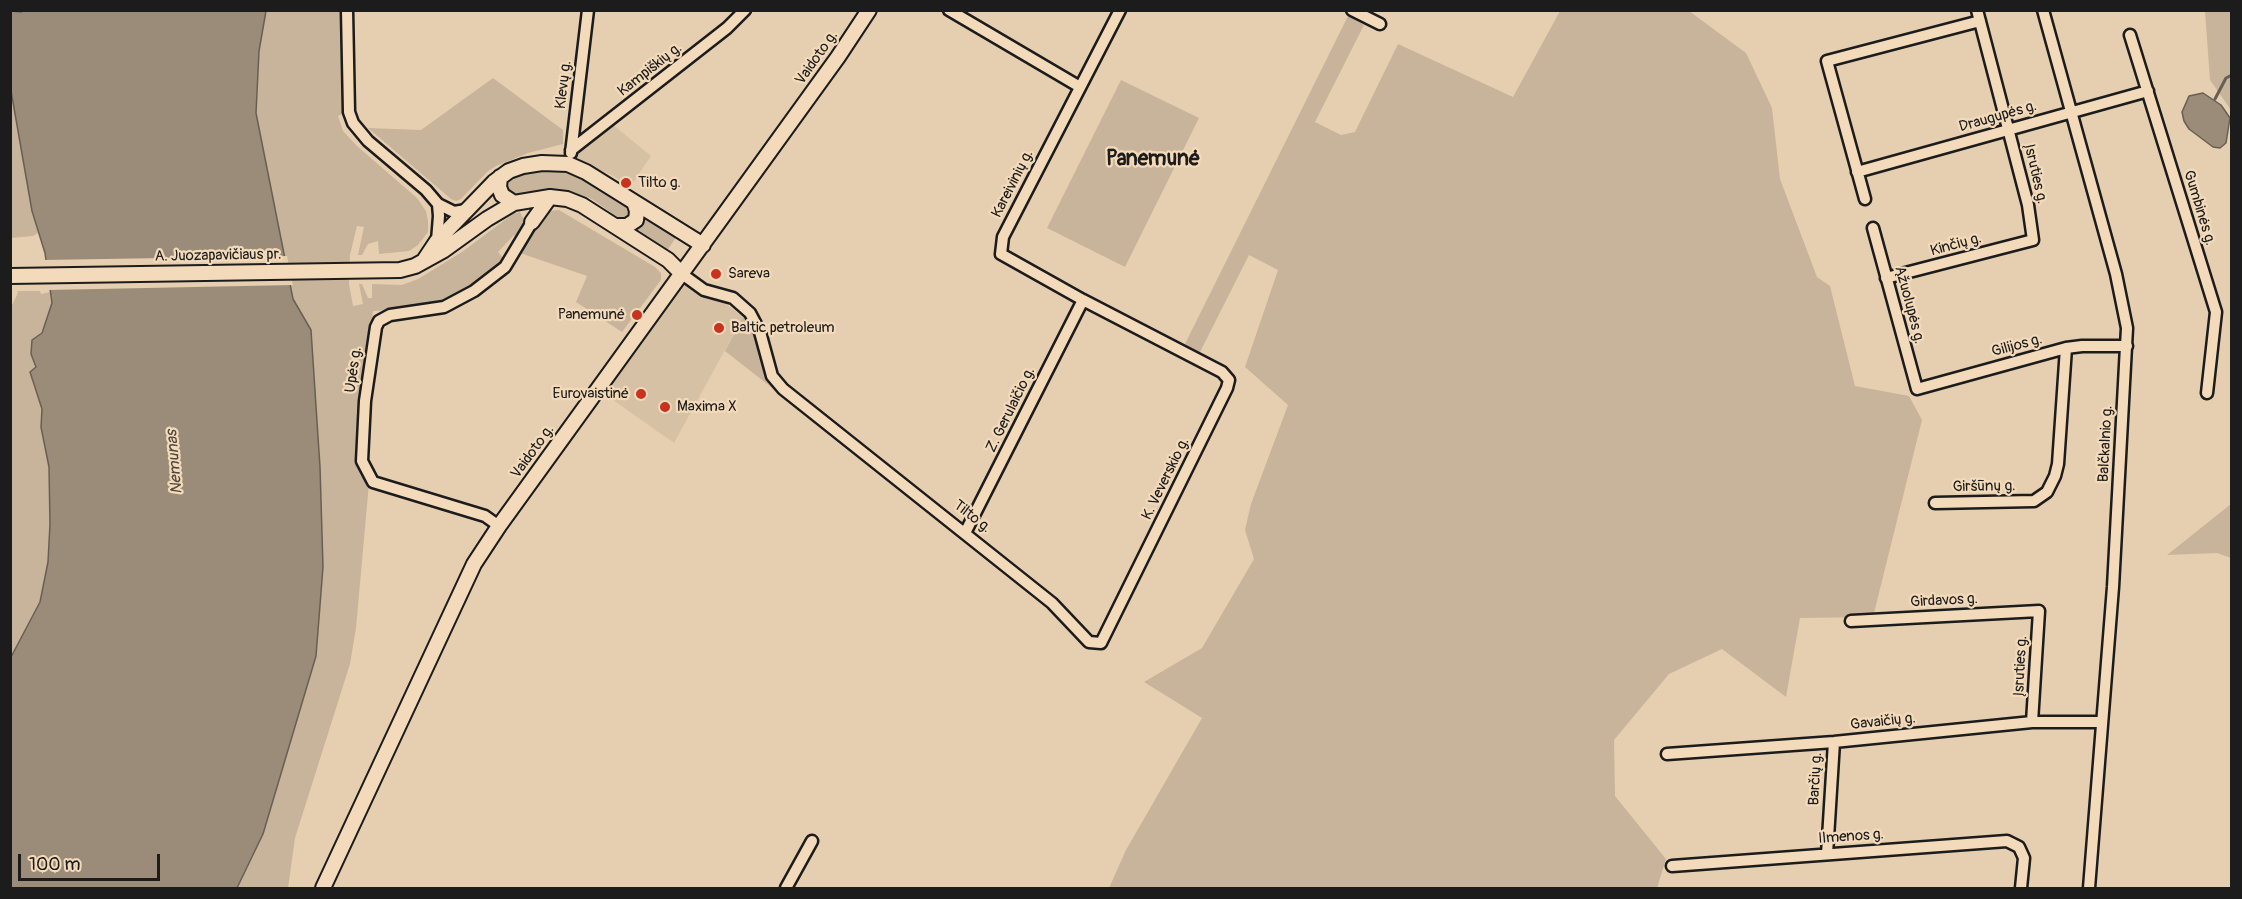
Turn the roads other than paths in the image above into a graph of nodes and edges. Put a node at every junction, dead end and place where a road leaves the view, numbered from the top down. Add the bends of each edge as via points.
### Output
1 (347, 10) edge
2 (588, 10) edge
3 (745, 10) edge
4 (869, 10) edge
5 (949, 10) edge
6 (1120, 10) edge
7 (1352, 10) edge
8 (2043, 10) edge
9 (1978, 16) edge
10 (1380, 24) dead end
11 (2130, 35) dead end
12 (1080, 87) junction
13 (2148, 91) junction
14 (2071, 112) junction
15 (2009, 129) junction
16 (570, 157) junction
17 (1857, 172) junction
18 (500, 177) junction
19 (550, 197) junction
20 (1865, 199) dead end
21 (517, 202) junction
22 (634, 202) junction
23 (438, 204) junction
24 (466, 210) junction
25 (532, 222) junction
26 (615, 226) junction
27 (1873, 228) dead end
28 (460, 240) joint
29 (2033, 240) joint
30 (437, 241) junction
31 (703, 245) junction
32 (424, 260) junction
33 (682, 274) junction
34 (10, 276) edge
35 (1886, 278) junction
36 (1083, 300) junction
37 (2127, 346) junction
38 (2066, 348) junction
39 (1178, 349) joint
40 (1917, 389) joint
41 (2208, 393) dead end
42 (1935, 503) dead end
43 (499, 526) junction
44 (965, 533) junction
45 (2039, 611) joint
46 (1851, 621) dead end
47 (1101, 643) joint
48 (2032, 722) junction
49 (2101, 722) junction
50 (1834, 742) junction
51 (1668, 754) dead end
52 (812, 841) dead end
53 (1827, 854) junction
54 (1672, 866) dead end
55 (323, 888) edge
56 (786, 888) edge
57 (2021, 888) edge
58 (2089, 888) edge

1 - 23 street via 350,118 368,141
2 - 16 street, Klevų g.
3 - 16 street, Kampiškių g.
4 - 31 main road, Vaidoto g.
5 - 12 street
6 - 12 street
7 - 10 street
8 - 14 street, Balčkalnio g.
9 - 15 street, Įsruties g.
9 - 17 street via 1827,61
11 - 13 street, Gumbinės g.
12 - 36 street, Kareivinių g. via 1003,237 1001,254
13 - 14 street, Draugupės g.
13 - 41 street, Gumbinės g. via 2216,312
14 - 15 street, Draugupės g.
14 - 37 street, Balčkalnio g. via 2116,274
15 - 17 street, Draugupės g.
15 - 29 street, Įsruties g.
16 - 18 main road via 523,166
16 - 22 main road via 586,172
17 - 20 street
18 - 21 main road via 502,195
18 - 24 main road
19 - 21 main road, Tilto g.
19 - 25 main road
19 - 26 main road, Tilto g. via 574,201
21 - 25 main road via 527,207
21 - 28 main road, Tilto g.
22 - 26 main road via 636,220 627,226
22 - 31 main road
23 - 24 street via 454,212
23 - 30 street
24 - 30 main road
25 - 43 street, Upės g. via 505,267 474,291 444,307 390,315 379,321 365,400 362,461 373,482 485,516
26 - 33 main road, Tilto g. via 668,260
27 - 35 street, Ąžuolupės g.
28 - 32 main road, A. Juozapavičiaus pr.
29 - 35 street, Kinčių g.
30 - 32 main road
31 - 33 main road, Vaidoto g.
32 - 34 main road, A. Juozapavičiaus pr. via 400,270
33 - 43 main road, Vaidoto g.
33 - 44 street, Tilto g. via 704,290 742,305 757,322 776,383
35 - 40 street, Ąžuolupės g.
36 - 39 street, Kareivinių g.
36 - 44 street, Z. Gerulaičio g.
37 - 38 street, Gilijos g.
37 - 49 street, Balčkalnio g.
38 - 40 street, Gilijos g.
38 - 42 street, Giršūnų g. via 2058,464 2047,492 2034,501
39 - 47 street, K. Veverskio g. via 1222,372 1229,380 1227,388
43 - 55 main road, Vaidoto g. via 459,593
44 - 47 street, Tilto g. via 1052,603 1089,642
45 - 46 street, Girdavos g.
45 - 48 street, Įsruties g.
48 - 49 street, Gavaičių g.
48 - 50 street, Gavaičių g.
49 - 58 street, Balčkalnio g.
50 - 51 street, Gavaičių g.
50 - 53 street, Barčių g.
52 - 56 street
53 - 54 street, Ilmenos g.
53 - 57 street, Ilmenos g. via 2007,841 2019,847 2024,858

